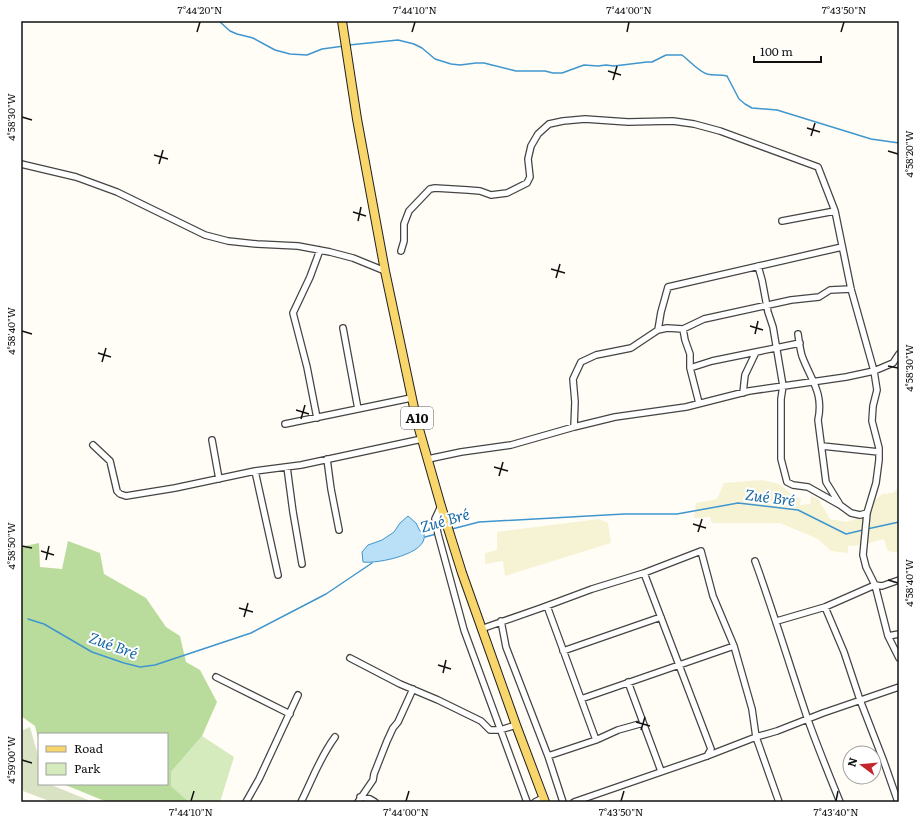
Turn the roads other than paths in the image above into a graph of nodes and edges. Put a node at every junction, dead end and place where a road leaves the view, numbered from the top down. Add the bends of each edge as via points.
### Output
1 (342, 21) edge
2 (21, 164) edge
3 (835, 211) junction
4 (782, 221) dead end
5 (842, 248) junction
6 (320, 250) junction
7 (401, 251) dead end
8 (758, 266) junction
9 (385, 271) junction
10 (851, 289) junction
11 (767, 305) junction
12 (343, 328) dead end
13 (683, 329) junction
14 (658, 330) junction
15 (798, 334) dead end
16 (800, 343) junction
17 (776, 348) junction
18 (756, 352) junction
19 (898, 357) edge
20 (690, 368) junction
21 (874, 371) junction
22 (814, 382) junction
23 (783, 386) junction
24 (743, 393) junction
25 (412, 398) junction
26 (698, 403) junction
27 (358, 409) junction
28 (317, 418) junction
29 (285, 424) dead end
30 (574, 427) junction
31 (422, 439) junction
32 (212, 440) dead end
33 (93, 445) dead end
34 (822, 446) junction
35 (879, 452) junction
36 (327, 459) junction
37 (428, 459) junction
38 (287, 467) junction
39 (255, 471) junction
40 (219, 479) junction
41 (840, 505) junction
42 (441, 506) junction
43 (867, 513) junction
44 (339, 530) dead end
45 (755, 560) dead end
46 (302, 564) dead end
47 (644, 573) junction
48 (278, 575) dead end
49 (899, 580) edge
50 (875, 585) junction
51 (547, 606) junction
52 (825, 607) junction
53 (661, 617) junction
54 (501, 621) junction
55 (777, 621) junction
56 (481, 629) junction
57 (899, 634) edge
58 (888, 636) junction
59 (734, 646) junction
60 (563, 651) junction
61 (350, 658) dead end
62 (899, 658) edge
63 (679, 665) junction
64 (216, 677) dead end
65 (628, 682) junction
66 (899, 687) edge
67 (413, 689) junction
68 (298, 695) dead end
69 (581, 699) junction
70 (860, 700) junction
71 (290, 714) junction
72 (808, 719) junction
73 (643, 724) junction
74 (516, 725) junction
75 (500, 730) junction
76 (335, 737) dead end
77 (756, 737) junction
78 (596, 740) junction
79 (548, 756) junction
80 (707, 756) junction
81 (661, 771) junction
82 (359, 799) edge
83 (544, 800) edge
84 (246, 802) edge
85 (301, 802) edge
86 (375, 802) edge
87 (527, 802) edge
88 (535, 802) edge
89 (563, 802) edge
90 (574, 802) edge
91 (779, 802) edge
92 (840, 802) edge
93 (898, 802) edge

1 - 9 main road, A10
2 - 6 street via 76,177 117,192 205,235 228,241
3 - 4 street
3 - 5 street
3 - 7 street via 818,167 720,131 673,121 563,121 549,124 538,134 531,146 528,159 530,178 527,183 506,193 491,195 480,191 430,189 409,211 404,224
5 - 8 street
5 - 10 street
6 - 9 street via 353,258
6 - 28 street via 293,312
8 - 11 street
8 - 14 street via 668,287
9 - 25 main road, A10
10 - 11 street via 830,290 819,297
10 - 21 street
11 - 13 street via 704,319
11 - 17 street
12 - 27 street
13 - 14 street
13 - 20 street via 690,354
14 - 30 street via 631,348 596,355 581,362 573,379
15 - 16 street
16 - 17 street
16 - 22 street via 802,356
17 - 18 street
17 - 23 street
18 - 20 street via 712,360
18 - 24 street via 745,374
19 - 21 street via 893,363
20 - 26 street
21 - 22 street
21 - 35 street via 877,390 872,421
22 - 23 street
22 - 34 street via 819,398 818,420
23 - 24 street
23 - 41 street via 781,459 787,482 808,487
24 - 26 street
25 - 27 street
25 - 31 main road, A10
26 - 30 street via 615,417
27 - 28 street
28 - 29 street
30 - 37 street via 511,445
31 - 36 street
31 - 37 main road, A10
32 - 40 street
33 - 40 street via 110,461 117,491 126,496
34 - 35 street
34 - 41 street via 826,482
35 - 43 street via 876,483
36 - 38 street
36 - 44 street
37 - 42 main road, A10
38 - 39 street
38 - 46 street
39 - 40 street
39 - 48 street
41 - 43 street via 851,513
42 - 56 main road, A10
42 - 75 street via 436,519 442,548 464,630
43 - 50 street via 863,555
45 - 55 street
47 - 51 street
47 - 53 street
47 - 59 street via 702,552 713,596
49 - 50 street via 882,586
50 - 52 street
50 - 58 street
51 - 54 street
51 - 60 street
52 - 55 street
52 - 70 street
53 - 60 street
53 - 63 street
54 - 56 street
54 - 79 street via 506,647
55 - 72 street
56 - 74 main road, A10
57 - 58 street
58 - 62 street
59 - 63 street
59 - 77 street via 752,709
60 - 69 street
61 - 67 street
63 - 65 street
63 - 80 street via 711,750
64 - 71 street
65 - 69 street
65 - 73 street
66 - 70 street
67 - 75 street via 481,721 490,730
67 - 82 street via 387,741 373,780
68 - 71 street
69 - 78 street
70 - 72 street
70 - 93 street
71 - 84 street
72 - 77 street
72 - 92 street
73 - 78 street via 618,730
73 - 81 street
74 - 75 street
74 - 83 main road, A10
75 - 87 street
76 - 85 street via 318,765
77 - 80 street
77 - 91 street
78 - 79 street
79 - 89 street
80 - 81 street
81 - 90 street
82 - 86 street via 370,799
83 - 88 street

